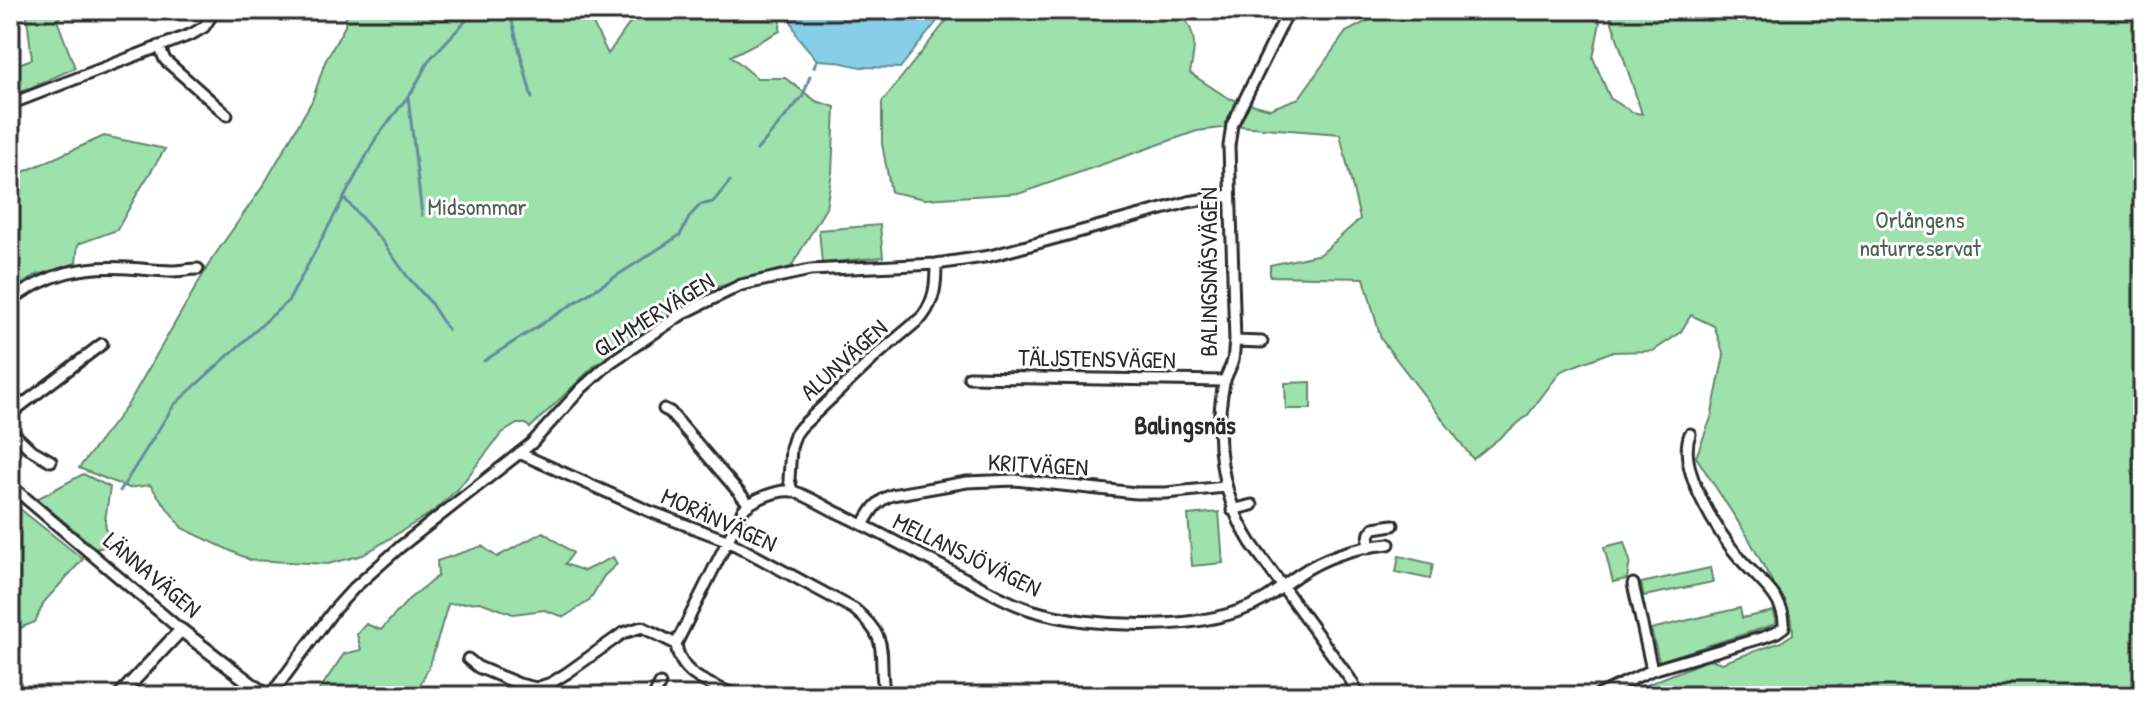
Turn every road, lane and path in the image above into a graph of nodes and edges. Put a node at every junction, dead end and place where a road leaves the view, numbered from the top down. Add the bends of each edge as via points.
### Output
1 (215, 10) edge
2 (1289, 10) edge
3 (159, 46) junction
4 (10, 104) edge
5 (227, 115) dead end
6 (1230, 195) junction
7 (936, 264) junction
8 (198, 269) dead end
9 (10, 301) edge
10 (1235, 341) junction
11 (1262, 342) dead end
12 (102, 344) dead end
13 (969, 377) dead end
14 (1225, 381) junction
15 (664, 409) dead end
16 (10, 414) edge
17 (10, 430) edge
18 (1690, 434) dead end
19 (519, 453) junction
20 (51, 461) dead end
21 (10, 485) edge
22 (1225, 487) junction
23 (792, 491) junction
24 (748, 503) junction
25 (1252, 505) dead end
26 (1232, 510) junction
27 (863, 525) junction
28 (1393, 525) dead end
29 (726, 540) junction
30 (1389, 544) dead end
31 (1367, 548) junction
32 (1633, 584) dead end
33 (1283, 586) junction
34 (181, 630) junction
35 (676, 644) junction
36 (468, 659) dead end
37 (1652, 670) junction
38 (660, 684) dead end
39 (119, 696) edge
40 (268, 696) edge
41 (654, 696) edge
42 (737, 696) edge
43 (885, 696) edge
44 (1360, 696) edge
45 (1596, 696) edge

1 - 3 street via 204,27
2 - 6 street, BALINGSNÄSVÄGEN via 1232,125
3 - 4 street
3 - 5 street via 165,60
6 - 7 street, GLIMMERVÄGEN via 990,256
6 - 10 street, BALINGSNÄSVÄGEN
7 - 19 street, GLIMMERVÄGEN via 810,270 741,285 684,313 611,362
7 - 23 street, ALUNVÄGEN via 932,303 922,317 795,435
8 - 9 street via 76,269
10 - 11 street
10 - 14 street, BALINGSNÄSVÄGEN
12 - 16 street
13 - 14 street, TÄLJSTENSVÄGEN
14 - 22 street, BALINGSNÄSVÄGEN via 1220,431
15 - 24 street
17 - 20 street
18 - 37 street via 1691,470 1709,522 1772,593 1784,627
19 - 29 street, MORÄNVÄGEN
19 - 40 street, GLIMMERVÄGEN via 354,588
21 - 34 street, LÄNNAVÄGEN
22 - 26 street, BALINGSNÄSVÄGEN
22 - 27 street, KRITVÄGEN via 1136,493 1015,480 967,482 882,498
23 - 24 street
23 - 27 street, MELLANSJÖVÄGEN
24 - 29 street
25 - 26 street
26 - 33 street, BALINGSNÄSVÄGEN
27 - 33 street, MELLANSJÖVÄGEN via 1027,609 1099,624 1219,617 1253,605
28 - 31 street, MELLANSJÖVÄGEN via 1374,528
29 - 35 street
29 - 43 street, MORÄNVÄGEN via 866,619 881,642
30 - 31 street, MELLANSJÖVÄGEN
31 - 33 street, MELLANSJÖVÄGEN via 1321,562
32 - 37 street
33 - 44 street, BALINGSNÄSVÄGEN
34 - 39 main road
34 - 40 main road, LÄNNAVÄGEN
35 - 36 street via 642,627 623,633 536,688
35 - 42 street via 680,662 692,673
37 - 45 street
38 - 41 street

